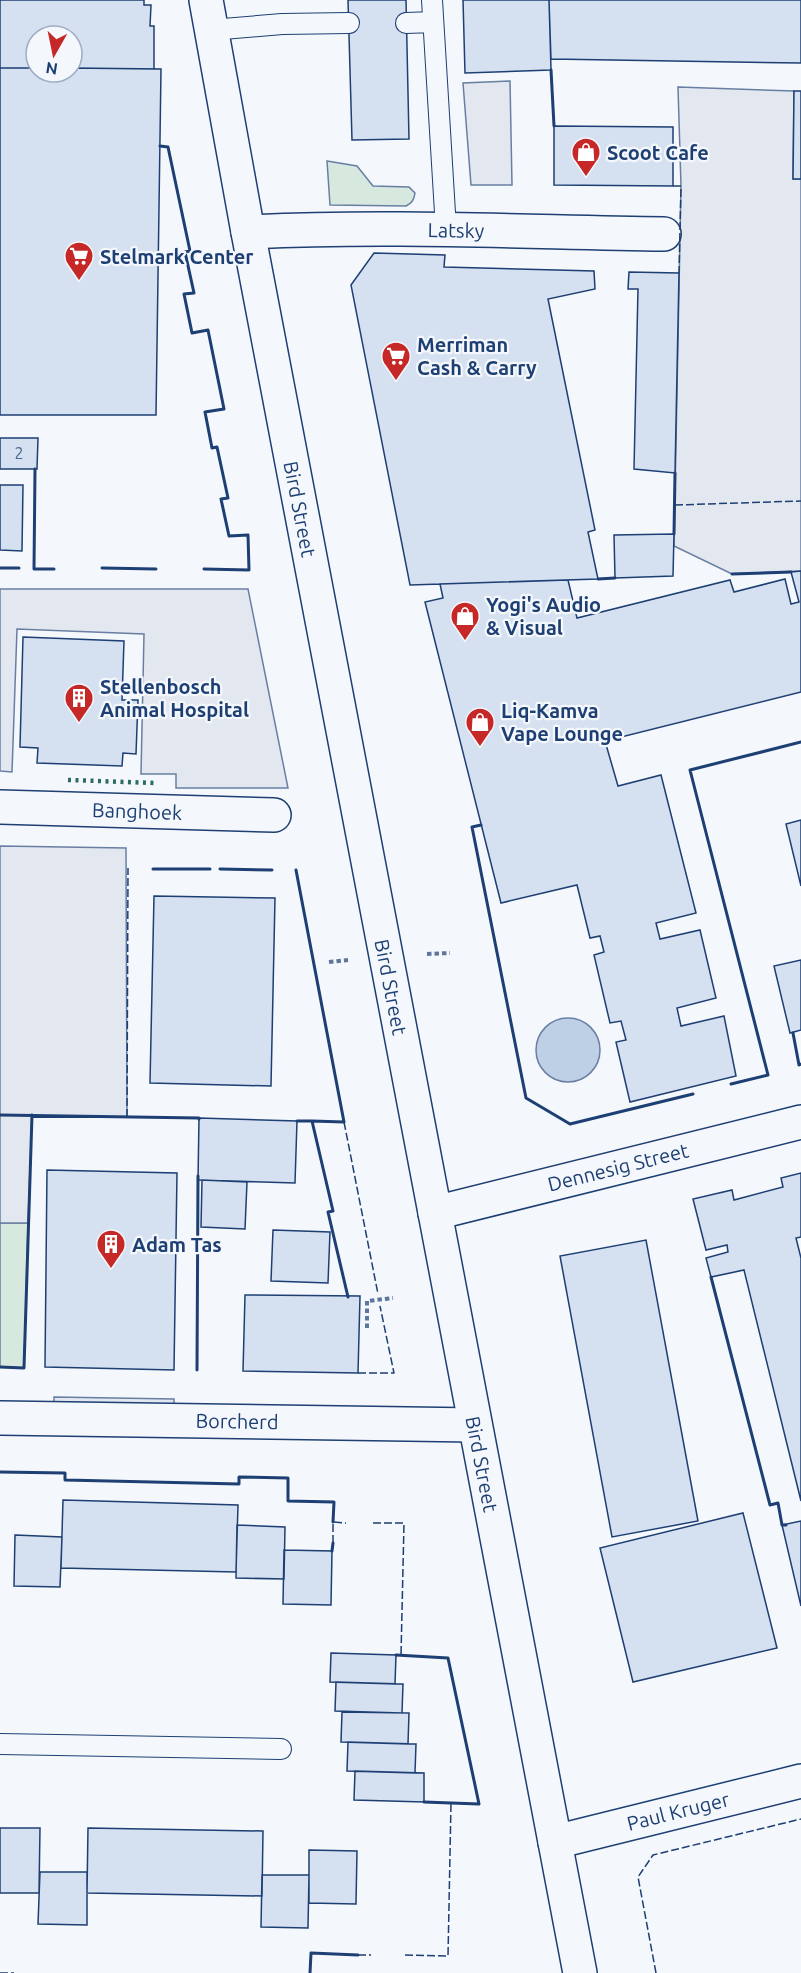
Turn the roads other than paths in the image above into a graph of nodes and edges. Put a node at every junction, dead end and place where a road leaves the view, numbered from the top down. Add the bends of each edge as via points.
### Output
1 (432, 0) edge
2 (208, 15) edge
3 (433, 22) junction
4 (349, 23) dead end
5 (406, 23) dead end
6 (446, 229) junction
7 (248, 232) junction
8 (664, 234) dead end
9 (0, 807) edge
10 (274, 815) dead end
11 (801, 1122) edge
12 (435, 1213) junction
13 (0, 1418) edge
14 (474, 1425) junction
15 (0, 1744) edge
16 (281, 1749) dead end
17 (801, 1781) edge
18 (555, 1842) junction
19 (580, 1973) edge

1 - 3 lane
2 - 4 lane via 282,24
2 - 7 street, Bird Street
3 - 5 lane
3 - 6 lane
6 - 7 street, Latsky
6 - 8 street, Latsky
7 - 12 street, Bird Street
9 - 10 street, Banghoek
11 - 12 street, Dennesig Street
12 - 14 street, Bird Street
13 - 14 street, Borcherd
14 - 18 street, Bird Street
15 - 16 lane
17 - 18 street, Paul Kruger
18 - 19 street, Bird Street

